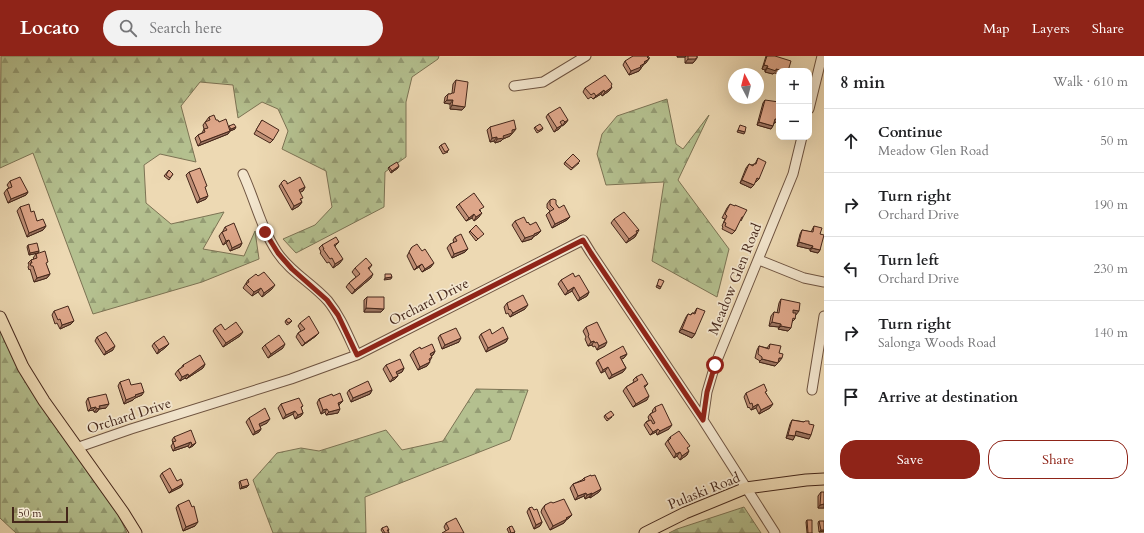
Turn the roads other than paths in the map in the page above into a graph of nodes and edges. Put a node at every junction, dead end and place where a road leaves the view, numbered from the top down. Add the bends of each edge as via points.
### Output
1 (586, 56) edge
2 (822, 56) edge
3 (821, 77) edge
4 (514, 86) dead end
5 (811, 104) edge
6 (801, 140) edge
7 (243, 174) dead end
8 (759, 260) junction
9 (824, 282) edge
10 (824, 316) edge
11 (0, 317) edge
12 (357, 355) junction
13 (812, 390) dead end
14 (703, 420) junction
15 (78, 448) junction
16 (824, 479) edge
17 (746, 488) junction
18 (136, 533) edge
19 (645, 533) edge
20 (775, 533) edge

1 - 4 street via 543,82
2 - 3 street
3 - 5 street
6 - 8 street, Meadow Glen Road via 793,174
7 - 12 street via 265,232 278,253 327,300 338,315
8 - 9 street via 804,278
8 - 14 street, Meadow Glen Road via 715,365 707,392
10 - 13 street
11 - 15 main road via 23,367
12 - 14 street, Orchard Drive via 583,240
12 - 15 street, Orchard Drive
14 - 17 street
15 - 18 main road
16 - 17 main road, Pulaski Road
17 - 19 main road, Pulaski Road
17 - 20 street

